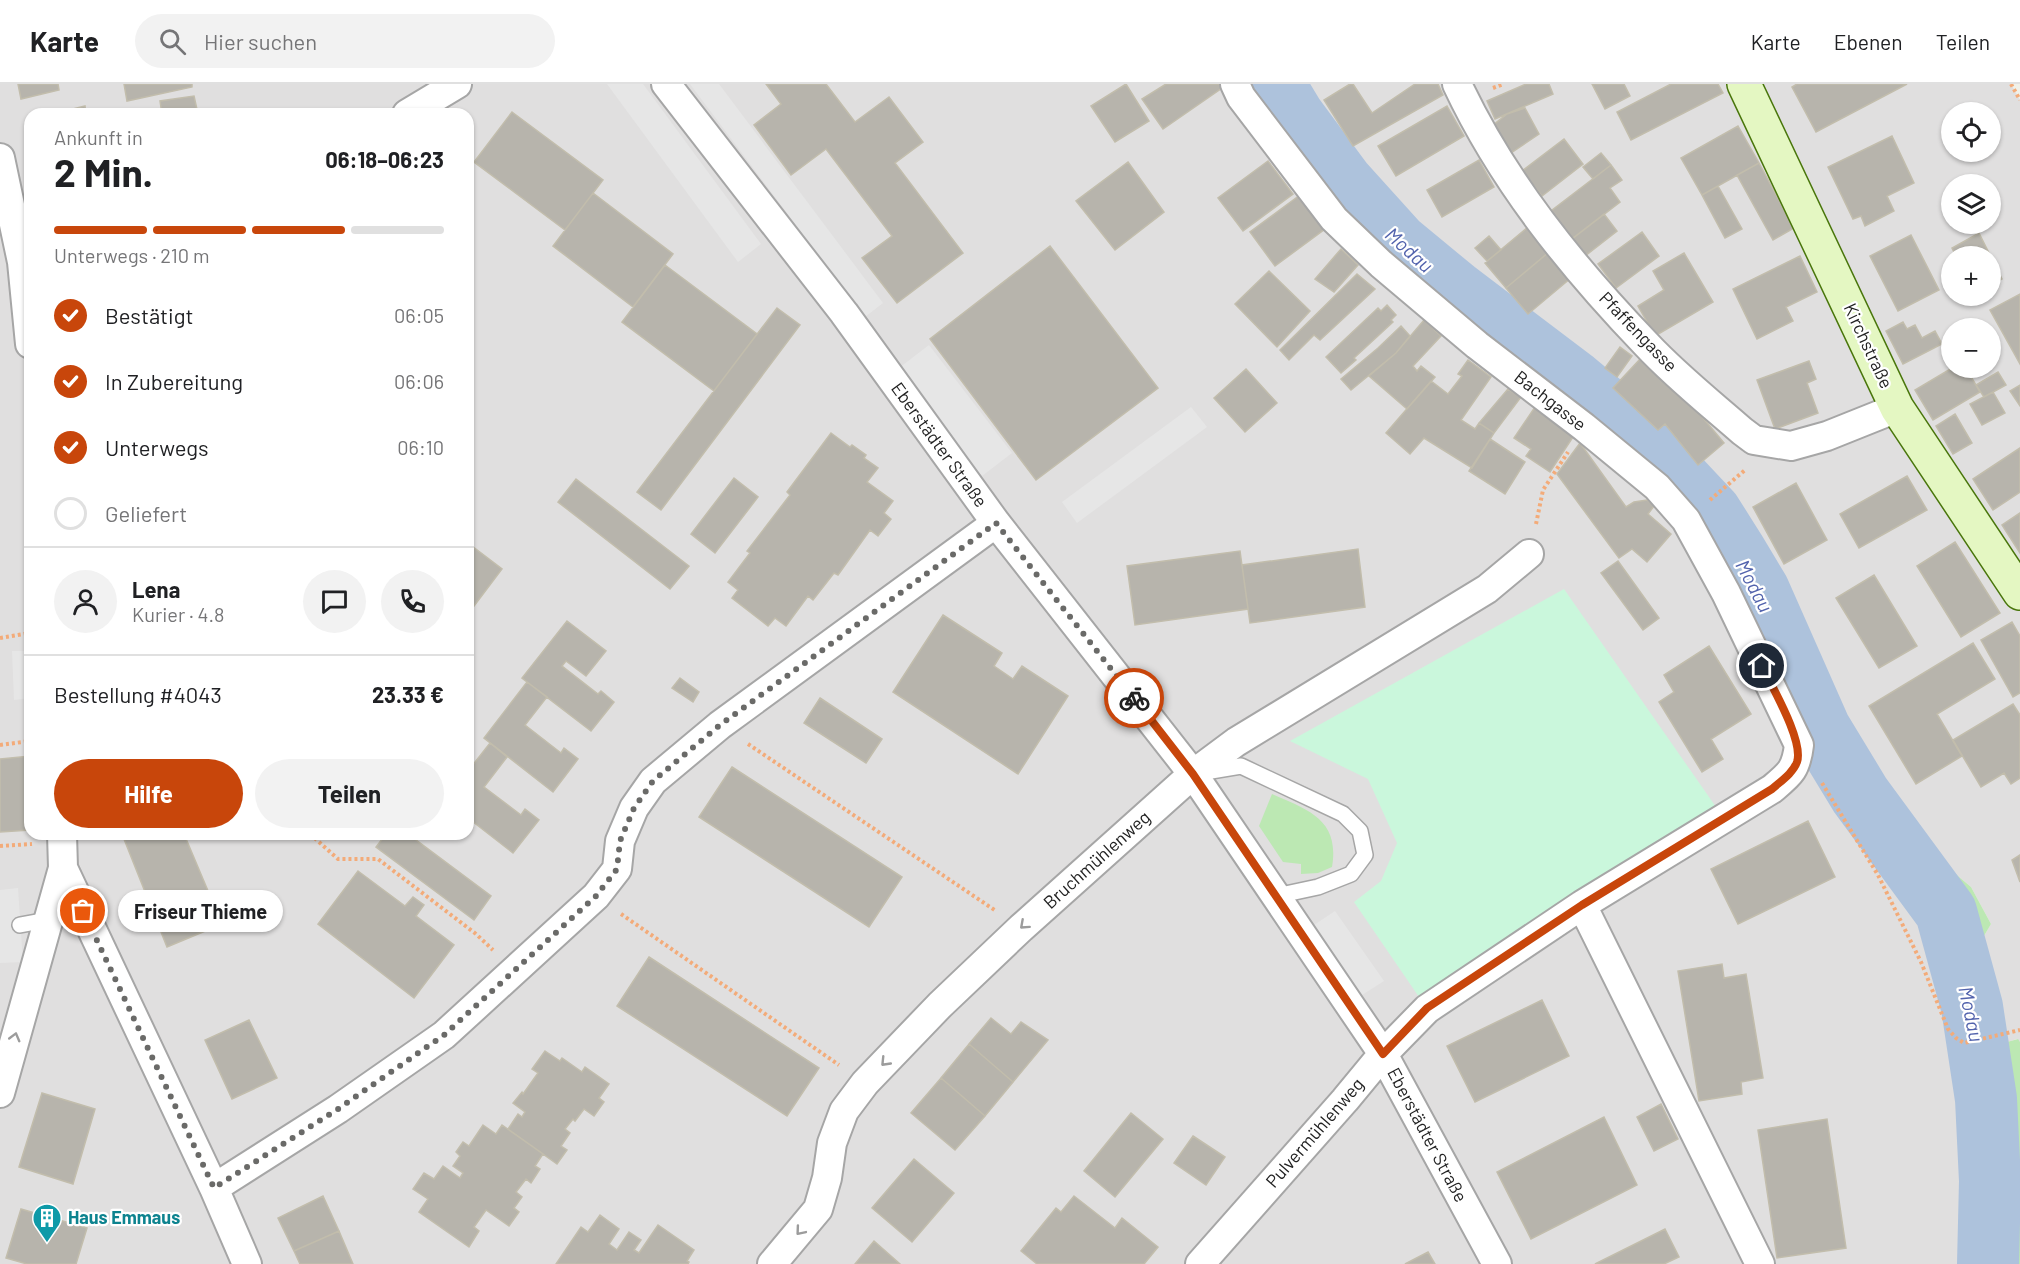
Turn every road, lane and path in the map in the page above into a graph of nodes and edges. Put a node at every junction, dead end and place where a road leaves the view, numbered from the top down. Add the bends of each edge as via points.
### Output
1 (458, 84) edge
2 (666, 84) edge
3 (1235, 84) edge
4 (1457, 84) edge
5 (1744, 84) edge
6 (2011, 84) edge
7 (2020, 100) edge
8 (417, 108) edge
9 (0, 158) edge
10 (17, 263) edge
11 (24, 307) edge
12 (1897, 408) junction
13 (1584, 427) junction
14 (996, 523) junction
15 (1529, 554) joint
16 (2020, 593) edge
17 (24, 634) edge
18 (0, 638) edge
19 (720, 725) junction
20 (24, 742) edge
21 (0, 745) edge
22 (1797, 762) junction
23 (1193, 774) junction
24 (62, 840) edge
25 (317, 840) edge
26 (63, 868) junction
27 (596, 896) junction
28 (1276, 896) junction
29 (1582, 905) junction
30 (1021, 928) junction
31 (515, 972) junction
32 (2020, 1030) edge
33 (1383, 1054) junction
34 (865, 1083) junction
35 (0, 1093) edge
36 (214, 1188) junction
37 (247, 1264) edge
38 (772, 1264) edge
39 (1200, 1264) edge
40 (1497, 1264) edge
41 (1760, 1264) edge

1 - 8 street
2 - 14 street, Eberstädter Straße via 844,313
3 - 13 street, Bachgasse via 1334,219 1437,313
4 - 12 street, Pfaffengasse via 1520,194 1594,286 1648,347 1754,440 1791,446
5 - 12 main road, Kirchstraße
6 - 7 path
9 - 10 street
10 - 11 street
12 - 16 main road, Kirchstraße
13 - 15 path via 1543,490
13 - 22 street, Bachgasse via 1657,487 1686,520 1780,703 1799,746
14 - 19 street
14 - 23 street, Eberstädter Straße
15 - 23 street, Bruchmühlenweg via 1487,589 1236,742
17 - 18 path
19 - 27 street via 653,781 634,808 620,841 617,869
19 - 30 path
20 - 21 path
22 - 29 street, Pulvermühlenweg via 1772,789
22 - 32 path via 1819,779 1878,875 1921,962 1948,1029 1964,1043
23 - 28 street, Eberstädter Straße
23 - 28 lane via 1241,766 1342,814 1360,831 1365,855 1351,874 1318,887
23 -> 30 street, Bruchmühlenweg
24 - 26 street
25 - 31 path via 338,859 378,859 476,934
35 -> 26 street via 34,923
26 - 36 street
27 - 31 street
27 - 34 path
28 - 33 street, Eberstädter Straße
29 - 33 street, Pulvermühlenweg via 1427,1008
29 - 41 street
30 -> 34 street, Bruchmühlenweg
31 - 36 street via 444,1035
33 - 39 street, Pulvermühlenweg
33 - 40 street, Eberstädter Straße
34 -> 38 street, Bruchmühlenweg via 844,1111 832,1143 818,1209
36 - 37 street

